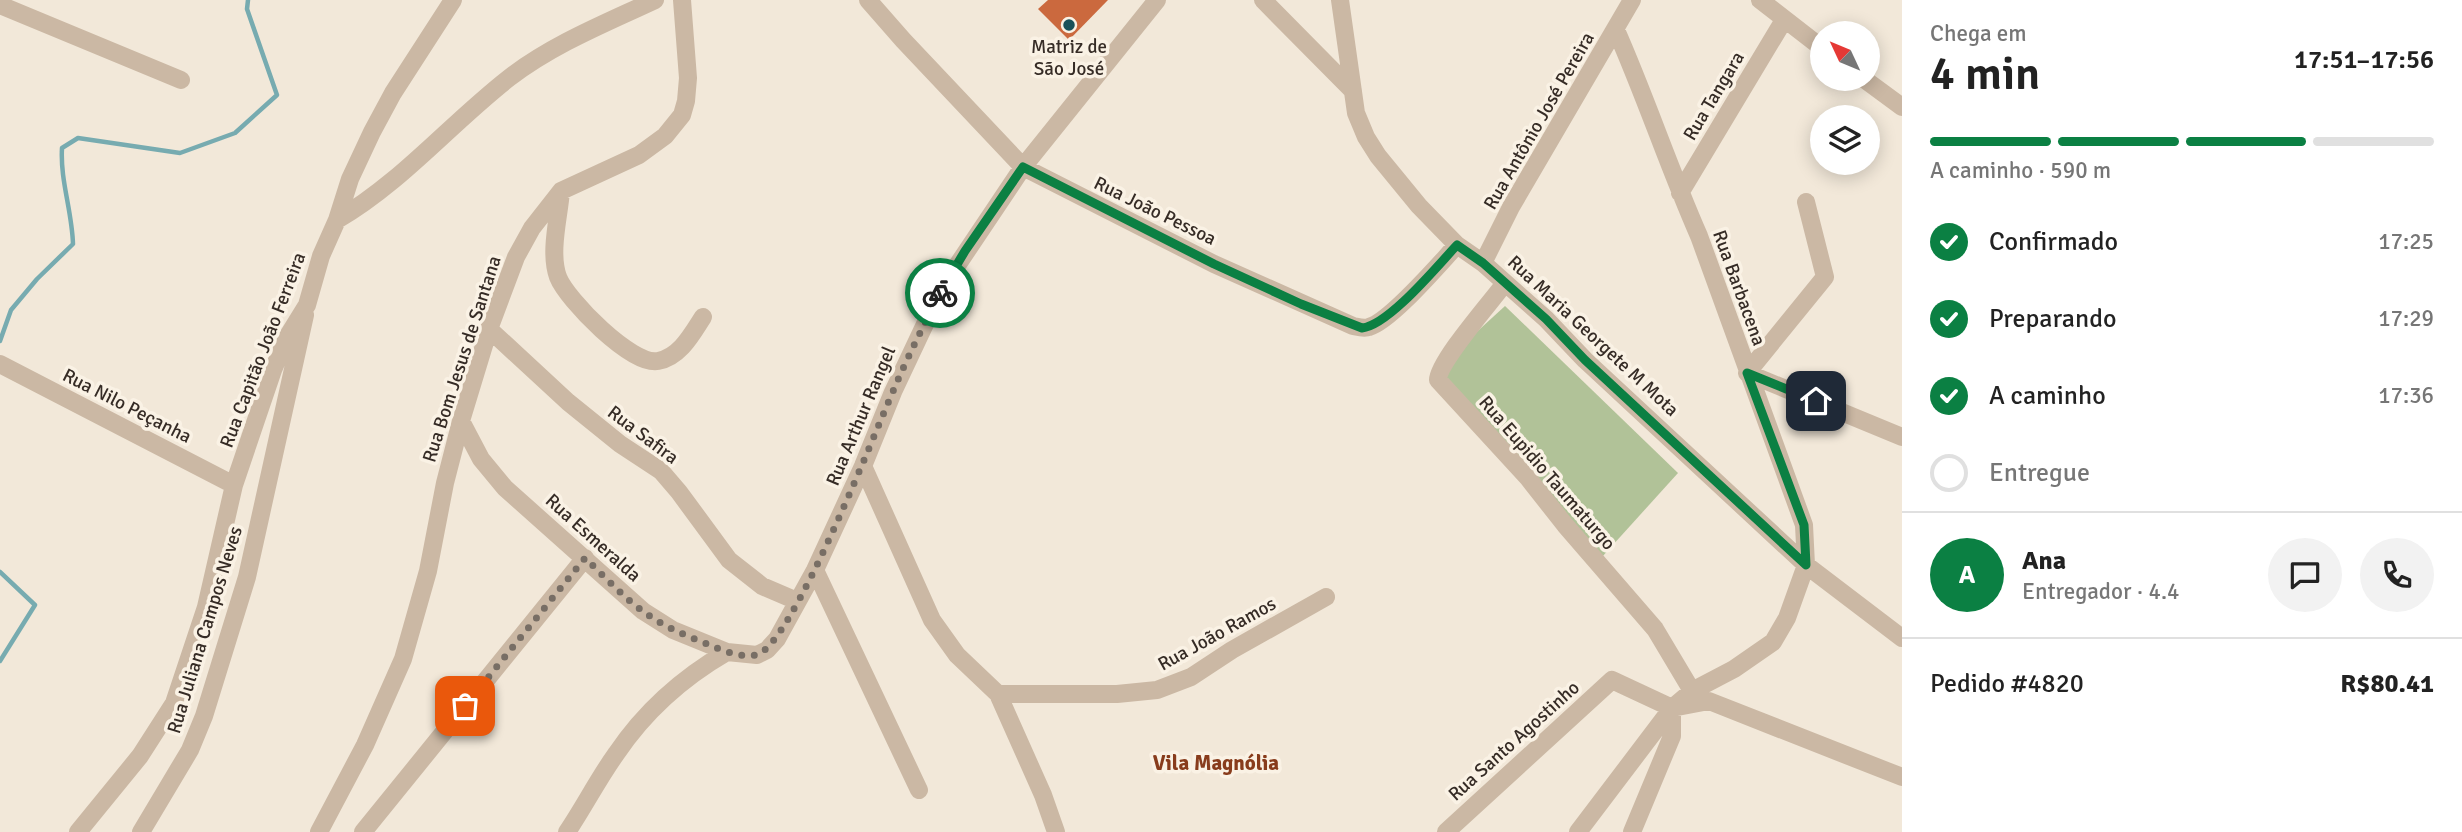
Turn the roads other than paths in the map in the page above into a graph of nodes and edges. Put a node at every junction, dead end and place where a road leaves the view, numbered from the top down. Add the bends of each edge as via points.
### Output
1 (453, 0) edge
2 (655, 0) edge
3 (682, 0) edge
4 (868, 0) edge
5 (1157, 0) edge
6 (1263, 0) edge
7 (1340, 0) edge
8 (1632, 0) edge
9 (1760, 0) edge
10 (0, 5) edge
11 (1784, 20) junction
12 (1616, 30) junction
13 (1810, 39) edge
14 (181, 80) dead end
15 (1353, 91) junction
16 (1880, 91) edge
17 (1902, 107) edge
18 (1023, 167) junction
19 (561, 191) junction
20 (1680, 193) junction
21 (1806, 202) dead end
22 (337, 220) junction
23 (1457, 245) junction
24 (1483, 263) junction
25 (1506, 284) junction
26 (307, 305) junction
27 (703, 317) dead end
28 (489, 329) junction
29 (0, 364) edge
30 (1747, 373) junction
31 (461, 421) junction
32 (1902, 437) edge
33 (863, 466) junction
34 (234, 485) junction
35 (585, 558) junction
36 (1806, 565) junction
37 (815, 570) junction
38 (1326, 597) dead end
39 (797, 601) junction
40 (1902, 638) edge
41 (727, 652) junction
42 (1692, 691) junction
43 (998, 694) junction
44 (1672, 709) junction
45 (1902, 777) edge
46 (919, 790) dead end
47 (78, 832) edge
48 (141, 832) edge
49 (318, 832) edge
50 (363, 832) edge
51 (567, 832) edge
52 (1056, 832) edge
53 (1446, 832) edge
54 (1578, 832) edge
55 (1632, 832) edge

1 - 22 street, Rua Capitão João Ferreira via 382,113 350,179
2 - 22 street via 573,39 511,77 401,176
3 - 19 street, Rua Bom Jesus de Santana via 688,78 682,115 665,136 639,155
4 - 18 street, Rua João Pessoa
5 - 18 street, Rua Arthur Rangel
6 - 15 street
7 - 15 street, Rua Maria Georgete M Mota
8 - 12 street, Rua Antônio José Pereira
9 - 11 street
10 - 14 street
11 - 13 street
11 - 20 street, Rua Tangara
12 - 20 street, Rua Barbacena
12 - 24 street, Rua Antônio José Pereira
15 - 23 street, Rua Maria Georgete M Mota via 1356,113 1378,156
16 - 17 street
18 - 23 street, Rua João Pessoa via 1214,264 1362,328 1371,327 1402,302
18 - 33 street, Rua Arthur Rangel via 942,288 892,392
19 - 27 street via 558,277 574,302 598,324 636,355 653,362 675,353
19 - 28 street, Rua Bom Jesus de Santana via 516,257
20 - 30 street, Rua Barbacena
21 - 30 street via 1825,277
22 - 26 street, Rua Capitão João Ferreira
23 - 24 street, Rua Maria Georgete M Mota
24 - 25 street, Rua Maria Georgete M Mota
25 - 36 street, Rua Maria Georgete M Mota
25 - 42 street, Rua Eupidio Taumaturgo via 1447,356 1438,380 1656,629
26 - 34 street, Rua Capitão João Ferreira via 286,339
26 - 48 street, Rua Juliana Campos Neves via 247,578 204,716
28 - 31 street, Rua Bom Jesus de Santana
28 - 39 street, Rua Safira via 568,402 661,471 729,560 762,586
29 - 34 street, Rua Nilo Peçanha
30 - 32 street
30 - 36 street, Rua Barbacena via 1804,525
31 - 35 street, Rua Esmeralda via 481,459 505,488
31 - 49 street, Rua Bom Jesus de Santana via 403,659
33 - 37 street, Rua Arthur Rangel
33 - 43 street via 932,620 957,654
34 - 47 street, Rua Capitão João Ferreira via 206,607 174,703 140,756
35 - 41 street, Rua Esmeralda via 643,611 673,630
35 - 50 street
36 - 40 street, Rua Maria Georgete M Mota
36 - 42 street via 1773,642
37 - 39 street, Rua Arthur Rangel
37 - 46 street
38 - 43 street, Rua João Ramos via 1191,677 1157,690
39 - 41 street, Rua Arthur Rangel via 767,650 757,655
41 - 51 street via 674,688 631,732
42 - 44 street
43 - 52 street
44 - 45 street via 1709,702
44 - 53 street, Rua Santo Agostinho via 1612,680
44 - 54 street
44 - 55 street via 1672,736

